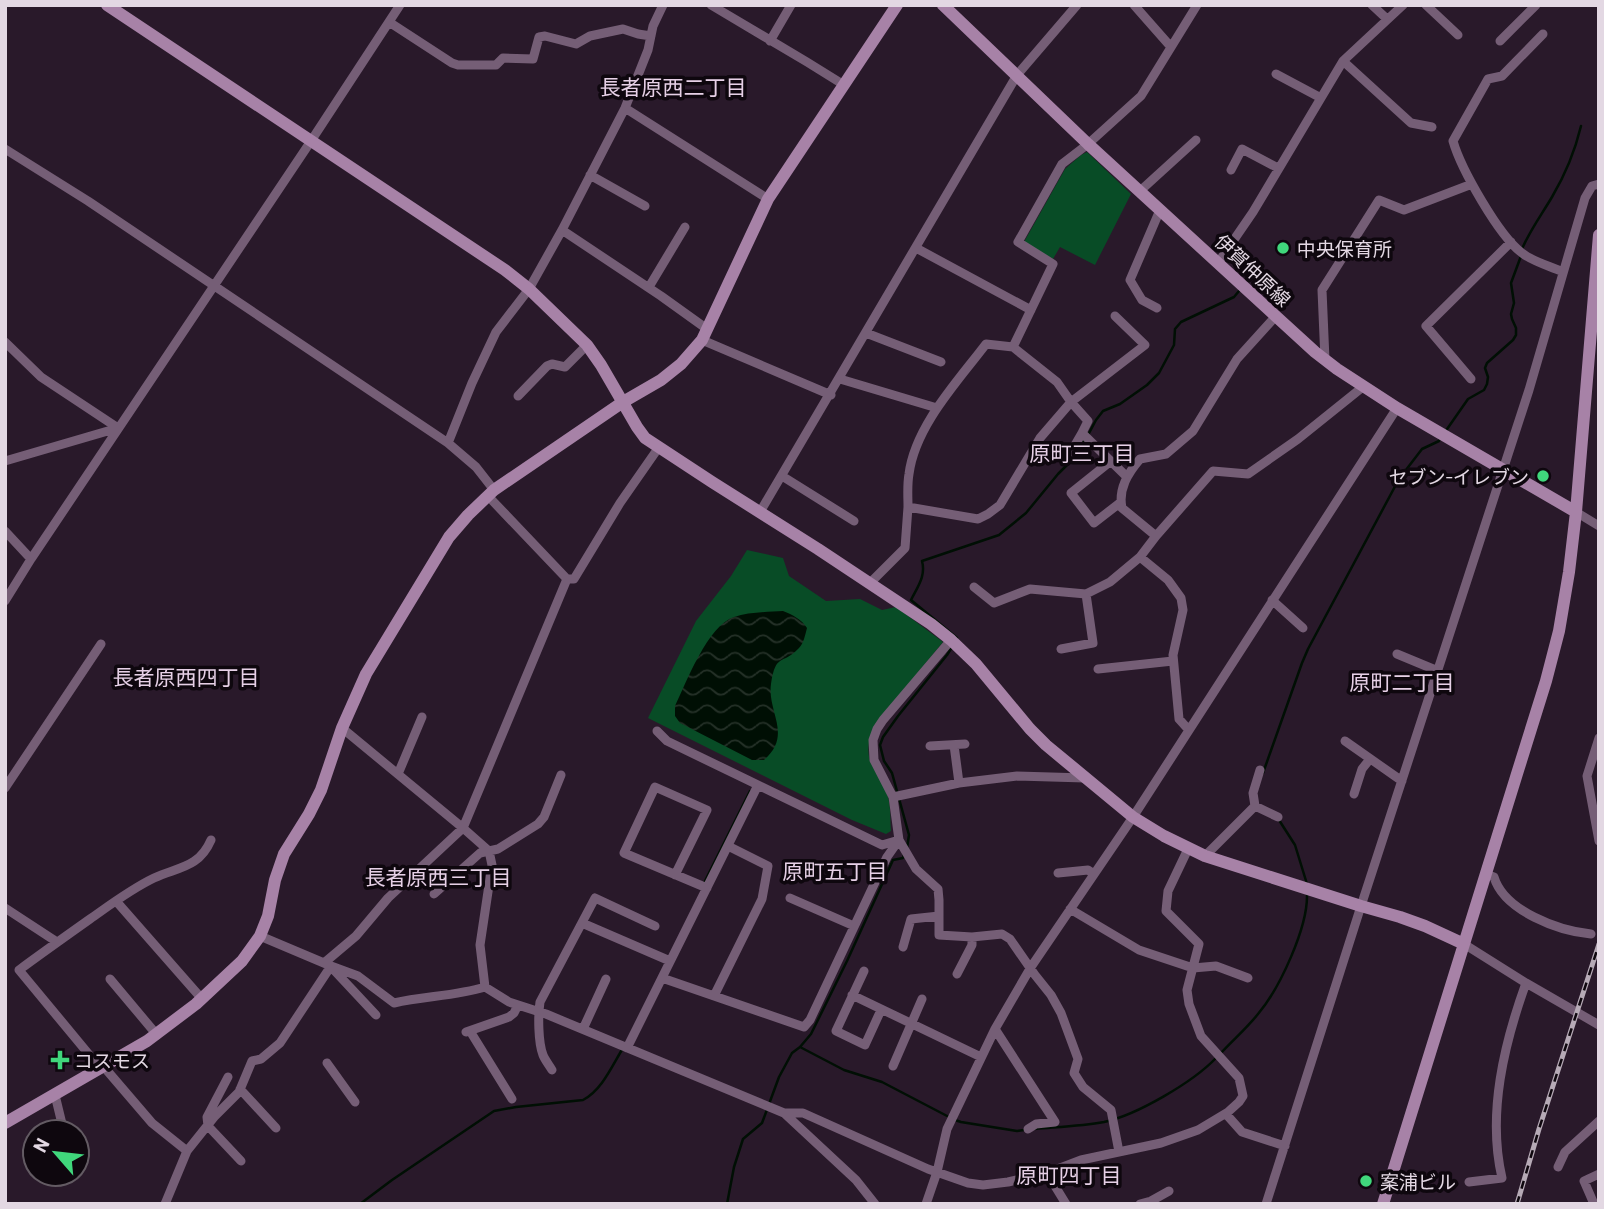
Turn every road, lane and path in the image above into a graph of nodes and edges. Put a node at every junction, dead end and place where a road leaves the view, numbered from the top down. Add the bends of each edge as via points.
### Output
1 (107, 5) edge
2 (400, 5) edge
3 (663, 5) edge
4 (711, 5) edge
5 (791, 5) edge
6 (897, 5) edge
7 (943, 5) edge
8 (1077, 5) edge
9 (1134, 5) edge
10 (1197, 5) edge
11 (1372, 5) edge
12 (1403, 5) edge
13 (1426, 5) edge
14 (1536, 5) edge
15 (1387, 19) junction
16 (389, 22) junction
17 (1543, 34) dead end
18 (1458, 35) dead end
19 (651, 36) junction
20 (771, 41) junction
21 (1500, 41) dead end
22 (1171, 47) junction
23 (1343, 61) junction
24 (1276, 74) dead end
25 (1017, 75) junction
26 (844, 85) junction
27 (1321, 98) junction
28 (625, 108) junction
29 (1432, 127) dead end
30 (311, 141) junction
31 (1196, 141) dead end
32 (1088, 144) junction
33 (5, 149) edge
34 (1279, 168) junction
35 (1231, 170) dead end
36 (590, 175) junction
37 (1472, 184) junction
38 (1599, 184) edge
39 (1140, 191) junction
40 (768, 200) junction
41 (645, 206) dead end
42 (1160, 210) junction
43 (685, 227) dead end
44 (562, 230) junction
45 (1599, 235) edge
46 (1511, 242) junction
47 (916, 248) junction
48 (1218, 263) junction
49 (1563, 272) junction
50 (213, 286) junction
51 (649, 288) junction
52 (529, 289) junction
53 (1157, 308) dead end
54 (1031, 310) junction
55 (1115, 316) dead end
56 (1275, 317) junction
57 (866, 333) junction
58 (704, 334) junction
59 (5, 342) edge
60 (587, 345) junction
61 (1013, 347) junction
62 (1325, 360) junction
63 (941, 362) dead end
64 (840, 379) junction
65 (1471, 379) dead end
66 (1364, 386) junction
67 (831, 395) junction
68 (519, 396) dead end
69 (623, 402) junction
70 (1071, 402) junction
71 (937, 408) junction
72 (1397, 408) junction
73 (118, 428) junction
74 (1082, 433) junction
75 (448, 443) junction
76 (659, 447) junction
77 (1063, 459) dead end
78 (5, 461) edge
79 (1111, 461) junction
80 (1503, 471) junction
81 (782, 476) junction
82 (1126, 476) junction
83 (491, 493) junction
84 (1121, 502) junction
85 (908, 507) junction
86 (760, 512) junction
87 (1576, 512) junction
88 (854, 521) dead end
89 (1599, 526) edge
90 (5, 531) edge
91 (1156, 536) junction
92 (1140, 558) junction
93 (31, 559) junction
94 (567, 579) junction
95 (870, 583) junction
96 (974, 587) dead end
97 (1086, 594) junction
98 (1272, 600) junction
99 (5, 601) edge
100 (1303, 628) dead end
101 (951, 640) junction
102 (101, 644) dead end
103 (1061, 649) dead end
104 (1397, 654) dead end
105 (1173, 661) junction
106 (1098, 669) dead end
107 (1438, 671) junction
108 (422, 717) dead end
109 (342, 728) junction
110 (1188, 729) junction
111 (657, 731) dead end
112 (1599, 738) edge
113 (1345, 741) dead end
114 (965, 744) dead end
115 (954, 745) junction
116 (930, 746) dead end
117 (1370, 759) junction
118 (1260, 770) dead end
119 (398, 774) junction
120 (561, 775) dead end
121 (1085, 778) junction
122 (1402, 781) junction
123 (959, 783) junction
124 (758, 785) junction
125 (5, 788) edge
126 (1353, 794) dead end
127 (893, 797) junction
128 (1255, 806) junction
129 (1133, 817) junction
130 (1278, 817) dead end
131 (463, 828) junction
132 (211, 840) dead end
133 (900, 840) junction
134 (1599, 841) edge
135 (728, 846) junction
136 (1188, 849) junction
137 (489, 851) junction
138 (1205, 856) junction
139 (1058, 873) dead end
140 (1094, 874) junction
141 (1485, 874) junction
142 (675, 875) junction
143 (707, 888) junction
144 (434, 894) dead end
145 (790, 898) dead end
146 (116, 901) junction
147 (1361, 906) junction
148 (5, 908) edge
149 (1070, 909) junction
150 (939, 916) junction
151 (582, 923) junction
152 (655, 926) dead end
153 (854, 926) junction
154 (1591, 934) dead end
155 (260, 936) junction
156 (972, 937) junction
157 (57, 942) junction
158 (1464, 944) junction
159 (903, 947) dead end
160 (670, 961) junction
161 (327, 965) junction
162 (1031, 967) junction
163 (1193, 968) junction
164 (864, 971) dead end
165 (957, 974) dead end
166 (662, 978) junction
167 (1248, 978) dead end
168 (110, 979) dead end
169 (606, 979) dead end
170 (1526, 983) junction
171 (485, 987) junction
172 (852, 995) junction
173 (714, 996) junction
174 (202, 999) junction
175 (922, 999) dead end
176 (518, 1004) junction
177 (881, 1010) junction
178 (538, 1011) junction
179 (376, 1015) dead end
180 (912, 1024) junction
181 (1599, 1025) edge
182 (583, 1029) junction
183 (995, 1029) junction
184 (157, 1035) junction
185 (627, 1048) junction
186 (981, 1057) junction
187 (327, 1063) dead end
188 (893, 1066) dead end
189 (102, 1068) junction
190 (552, 1070) dead end
191 (228, 1077) dead end
192 (240, 1090) junction
193 (55, 1094) junction
194 (512, 1099) dead end
195 (355, 1102) dead end
196 (784, 1114) junction
197 (1226, 1114) junction
198 (61, 1118) edge
199 (1599, 1121) edge
200 (5, 1123) edge
201 (208, 1125) junction
202 (276, 1128) dead end
203 (1028, 1129) dead end
204 (1285, 1146) junction
205 (187, 1150) junction
206 (1119, 1152) junction
207 (241, 1161) dead end
208 (1558, 1167) dead end
209 (937, 1172) junction
210 (1046, 1173) junction
211 (1599, 1174) edge
212 (1469, 1182) dead end
213 (1169, 1191) dead end
214 (165, 1204) edge
215 (875, 1204) edge
216 (926, 1204) edge
217 (1066, 1204) edge
218 (1140, 1204) edge
219 (1266, 1204) edge
220 (1383, 1204) edge
221 (1594, 1204) edge

1 - 30 street
2 - 16 street
3 - 19 street
4 - 20 street
5 - 20 street
6 - 26 street
7 - 25 street, 伊賀仲原線
8 - 25 street
9 - 22 street
10 - 22 street
11 - 15 street
12 - 15 street
13 - 18 street
14 - 21 street
15 - 23 street
16 - 19 street via 458,65 533,59 538,37 576,44 623,29
16 - 30 street
17 - 37 street via 1502,76 1488,79 1453,141
19 - 28 street
20 - 26 street
22 - 32 street via 1142,96
23 - 27 street
23 - 29 street via 1411,123
24 - 27 street
25 - 32 street, 伊賀仲原線
25 - 47 street
26 - 40 street
27 - 34 street
28 - 36 street
28 - 40 street
30 - 50 street
30 - 52 street
31 - 39 street
32 - 39 street, 伊賀仲原線
32 - 54 street via 1062,164 1018,242 1053,264
33 - 50 street
34 - 35 street via 1242,149
34 - 48 street
36 - 41 street
36 - 44 street
37 - 46 street
37 - 62 street via 1404,210 1379,201 1322,290
38 - 49 street via 1592,186 1585,198
39 - 42 street, 伊賀仲原線
40 - 58 street
42 - 48 street, 伊賀仲原線
42 - 53 street via 1130,280 1142,300
43 - 51 street
44 - 51 street
44 - 52 street
45 - 87 street
46 - 49 street via 1524,255
46 - 65 street via 1426,326
47 - 54 street
47 - 57 street
48 - 56 street, 伊賀仲原線
49 - 80 street
50 - 73 street
50 - 75 street
51 - 58 street
52 - 60 street
52 - 75 street via 496,332
54 - 61 street
55 - 70 street via 1145,345
56 - 62 street, 伊賀仲原線
56 - 82 street via 1237,359 1193,432 1166,454 1140,459
57 - 63 street
57 - 64 street
58 - 67 street
58 - 69 street via 681,364
59 - 73 street via 41,377
60 - 68 street via 565,367 547,366
60 - 69 street
61 - 70 street via 1057,382
61 - 71 street via 986,344
62 - 66 street, 伊賀仲原線
64 - 67 street
64 - 71 street
66 - 72 street, 伊賀仲原線
66 - 91 street via 1248,474 1213,471
67 - 81 street
69 - 76 street via 645,438
69 - 83 street
70 - 74 street via 1088,421
70 - 85 street via 1040,438 1000,505 988,514 978,519
71 - 85 street via 918,439 909,474
72 - 80 street, 伊賀仲原線
72 - 98 street
73 - 78 street
73 - 93 street
74 - 77 street
74 - 79 street
75 - 83 street via 476,467
76 - 86 street
76 - 94 street via 574,579
79 - 82 street
79 - 84 street via 1072,493 1094,523
80 - 87 street, 伊賀仲原線
80 - 107 street
81 - 86 street
81 - 88 street
82 - 84 street
83 - 94 street
83 - 109 street via 449,537 366,674
84 - 91 street via 1122,508
85 - 95 street via 905,548
86 - 95 street
87 - 89 street
87 - 141 street via 1559,631
90 - 93 street
91 - 92 street
92 - 97 street
92 - 105 street via 1168,580 1181,598
93 - 99 street
94 - 131 street
95 - 101 street
96 - 97 street via 994,603 1030,589
97 - 103 street via 1093,643
98 - 100 street
98 - 110 street
101 - 121 street via 1030,729
101 - 127 street via 877,729 874,760
102 - 125 street
104 - 107 street
105 - 106 street
105 - 110 street via 1180,719
107 - 122 street
108 - 119 street
109 - 119 street
109 - 155 street via 321,790 284,854
110 - 129 street
111 - 124 street via 667,741
112 - 134 street via 1587,776
113 - 117 street
114 - 115 street
115 - 116 street
115 - 123 street
117 - 122 street
117 - 126 street
118 - 128 street
119 - 131 street
120 - 137 street via 538,824
121 - 123 street via 1017,776
121 - 129 street
122 - 147 street
123 - 127 street
124 - 133 street via 882,845
124 - 135 street
127 - 133 street
128 - 130 street
128 - 138 street
129 - 136 street
129 - 140 street
131 - 137 street
131 - 161 street via 388,898
132 - 146 street via 189,866 151,879
133 - 150 street via 916,869 937,889
133 - 153 street
135 - 143 street
135 - 173 street via 768,866 762,899
136 - 138 street
136 - 163 street via 1168,891 1166,911 1199,944
137 - 144 street via 480,853
137 - 171 street via 492,865 480,945
138 - 147 street
139 - 140 street via 1088,870
140 - 149 street
141 - 154 street via 1494,877 1509,901 1547,924
141 - 158 street
142 - 142 street via 624,853 655,787 707,810
142 - 143 street
143 - 160 street
145 - 153 street
146 - 157 street
146 - 174 street
147 - 158 street
147 - 204 street
148 - 157 street
149 - 162 street
149 - 163 street via 1139,950
150 - 156 street via 939,935
150 - 159 street via 911,919
151 - 152 street via 595,898
151 - 160 street
151 - 178 street
153 - 173 street via 804,1027
155 - 161 street
155 - 174 street via 242,961
156 - 162 street via 1002,934
156 - 165 street
157 - 189 street via 19,970
158 - 170 street
158 - 220 street
160 - 166 street
161 - 171 street via 358,976 394,1003
161 - 179 street
161 - 192 street via 280,1043 252,1062
162 - 183 street
162 - 206 street via 1061,1013 1078,1059 1074,1073 1083,1087 1111,1110
163 - 167 street via 1216,966
163 - 197 street via 1187,990 1201,1036 1239,1078 1242,1088 1240,1102
164 - 172 street
166 - 173 street
166 - 185 street
168 - 184 street
169 - 182 street
170 - 181 street
170 - 212 street via 1500,1084 1496,1133 1502,1178
171 - 176 street
172 - 177 street
172 - 177 street via 836,1031 865,1045
174 - 184 street
175 - 180 street
176 - 178 street
176 - 194 street via 509,1017 468,1032
177 - 180 street
178 - 182 street
178 - 190 street via 543,1056
180 - 186 street
180 - 188 street
182 - 185 street
183 - 186 street
183 - 203 street via 1055,1122
184 - 189 street
185 - 196 street
186 - 209 street via 947,1129
187 - 195 street
189 - 193 street
189 - 205 street via 152,1123
191 - 201 street via 207,1117
192 - 201 street
192 - 202 street
193 - 198 street
193 - 200 street
196 - 209 street via 803,1113
196 - 215 street via 856,1180
197 - 204 street via 1242,1132
197 - 206 street via 1198,1130
199 - 208 street via 1565,1152
201 - 205 street
201 - 207 street
204 - 219 street
205 - 214 street
206 - 210 street
209 - 210 street via 983,1185
209 - 216 street
210 - 217 street
211 - 221 street via 1584,1181
213 - 218 street

